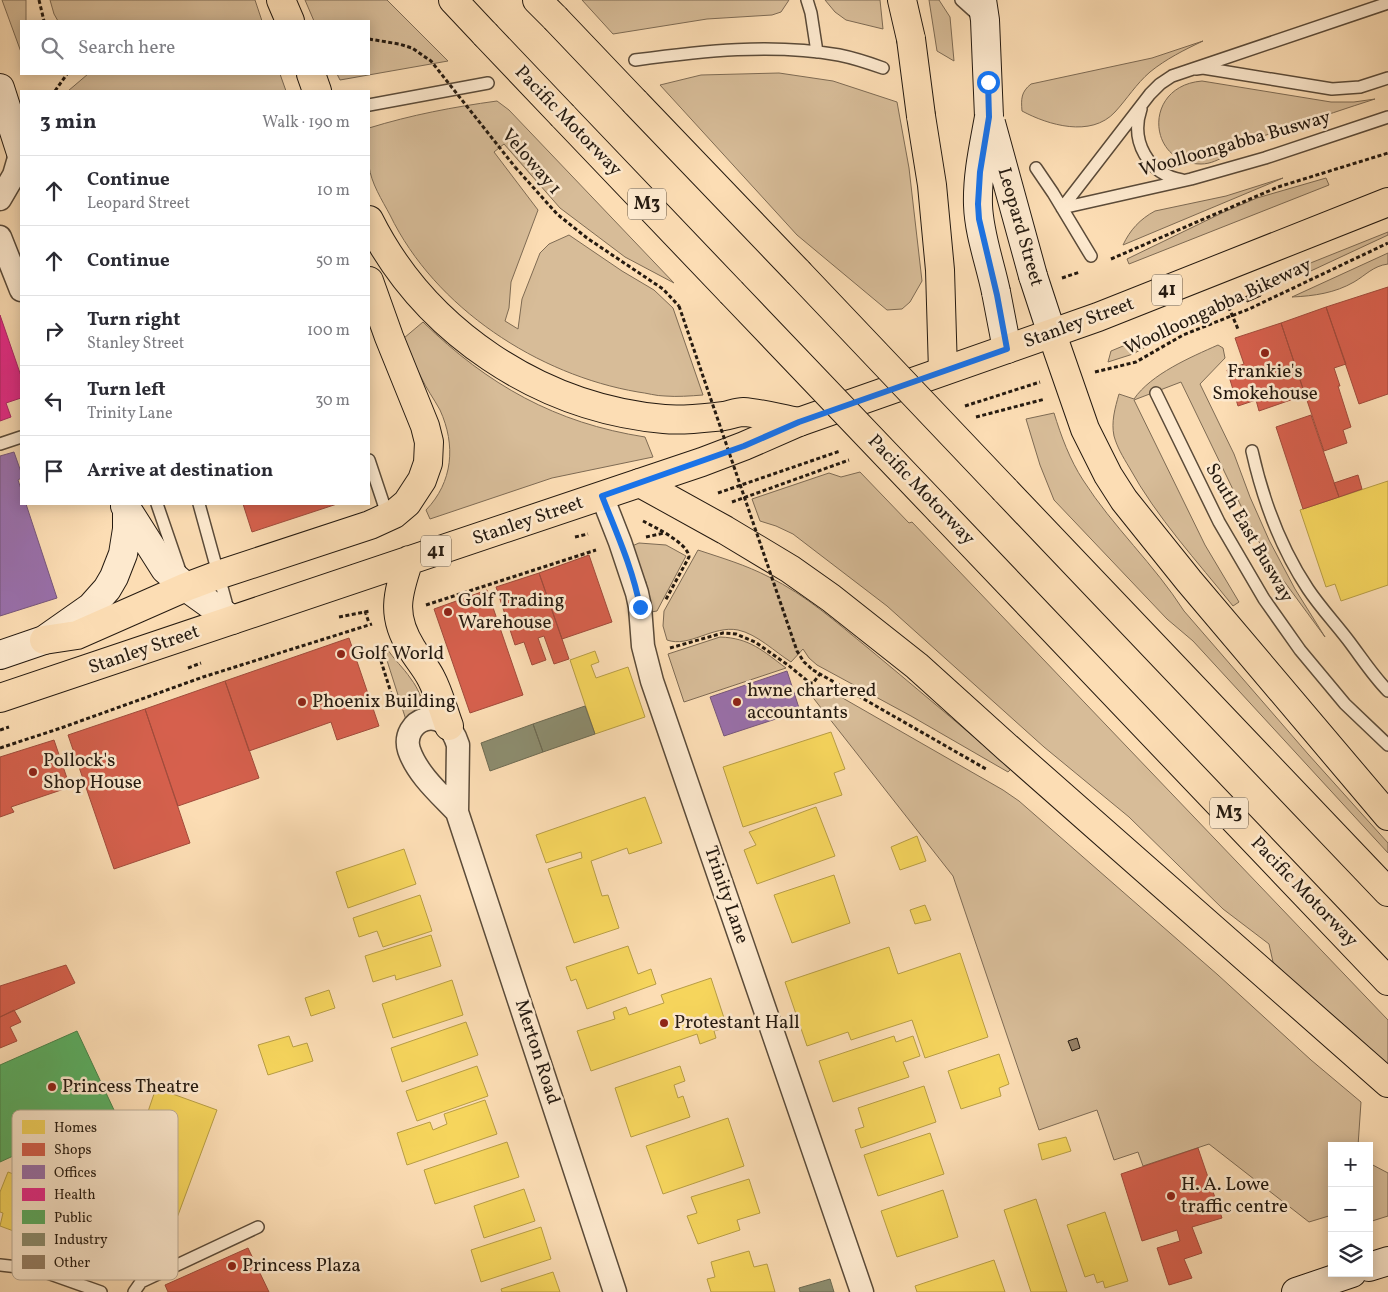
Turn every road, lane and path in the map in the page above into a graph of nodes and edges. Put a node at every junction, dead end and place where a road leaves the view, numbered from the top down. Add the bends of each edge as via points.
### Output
1 (39, 0) edge
2 (281, 0) edge
3 (453, 0) edge
4 (807, 0) edge
5 (902, 0) edge
6 (961, 0) edge
7 (1388, 2) edge
8 (546, 9) edge
9 (983, 10) edge
10 (44, 20) edge
11 (290, 20) edge
12 (370, 39) edge
13 (817, 52) junction
14 (636, 60) dead end
15 (883, 68) dead end
16 (1187, 70) junction
17 (66, 75) edge
18 (1388, 78) edge
19 (488, 83) dead end
20 (0, 88) edge
21 (56, 90) edge
22 (370, 105) edge
23 (1143, 105) junction
24 (1388, 116) edge
25 (989, 117) junction
26 (20, 149) edge
27 (1388, 153) edge
28 (20, 155) edge
29 (1036, 168) dead end
30 (1186, 181) junction
31 (0, 199) edge
32 (1388, 202) edge
33 (1062, 208) junction
34 (370, 222) edge
35 (1, 240) edge
36 (1388, 243) edge
37 (1091, 256) dead end
38 (1106, 260) dead end
39 (1080, 272) dead end
40 (1072, 275) dead end
41 (370, 284) edge
42 (20, 288) edge
43 (1226, 301) dead end
44 (1233, 315) junction
45 (1238, 329) dead end
46 (1052, 334) junction
47 (1007, 349) junction
48 (943, 371) junction
49 (1090, 372) dead end
50 (1046, 381) dead end
51 (1156, 393) dead end
52 (1051, 397) dead end
53 (962, 407) dead end
54 (973, 418) dead end
55 (799, 422) junction
56 (20, 437) edge
57 (0, 444) edge
58 (840, 451) dead end
59 (1252, 451) dead end
60 (849, 460) dead end
61 (370, 463) edge
62 (640, 483) junction
63 (716, 493) dead end
64 (602, 496) junction
65 (726, 504) dead end
66 (157, 505) edge
67 (199, 505) edge
68 (125, 506) edge
69 (388, 517) junction
70 (652, 518) dead end
71 (643, 521) junction
72 (614, 528) junction
73 (672, 530) dead end
74 (664, 533) junction
75 (573, 538) dead end
76 (642, 538) dead end
77 (603, 548) dead end
78 (409, 560) junction
79 (218, 575) junction
80 (186, 588) junction
81 (663, 605) dead end
82 (398, 610) junction
83 (365, 611) junction
84 (332, 619) dead end
85 (232, 620) junction
86 (369, 624) junction
87 (372, 634) dead end
88 (44, 640) junction
89 (375, 642) dead end
90 (667, 647) dead end
91 (0, 655) edge
92 (204, 662) dead end
93 (180, 670) dead end
94 (813, 670) dead end
95 (820, 674) dead end
96 (1388, 691) edge
97 (0, 698) edge
98 (18, 724) dead end
99 (449, 726) junction
100 (0, 730) edge
101 (1388, 745) edge
102 (0, 748) edge
103 (409, 750) junction
104 (457, 812) junction
105 (1388, 816) edge
106 (1388, 892) edge
107 (1388, 981) edge
108 (1388, 1083) edge
109 (258, 1226) dead end
110 (1388, 1261) edge
111 (178, 1264) edge
112 (1373, 1267) edge
113 (1340, 1277) edge
114 (67, 1280) edge
115 (144, 1280) edge
116 (101, 1292) edge
117 (134, 1292) edge
118 (616, 1292) edge
119 (862, 1292) edge
120 (1296, 1292) edge

1 - 10 path
2 - 11 main road
3 - 107 main road, Pacific Motorway / M3, bridge
4 - 13 lane
5 - 48 main road, bridge via 928,164 940,270
6 - 9 lane via 971,10
7 - 16 lane
8 - 106 main road, bridge
9 - 25 main road, Leopard Street
12 - 94 path, Veloway 1, bridge via 412,48 432,61 515,167 558,214 587,238 663,289 679,306 797,651
13 - 14 lane via 767,48
13 - 15 lane via 841,55
16 - 18 lane via 1203,68 1332,88 1360,87
16 - 23 lane via 1160,84
17 - 21 path
19 - 22 lane
20 - 26 main road
23 - 30 lane via 1137,132 1145,156 1162,173
23 - 33 lane
24 - 30 lane, Woolloongabba Busway
25 - 46 main road, Leopard Street, bridge
25 - 47 main road, bridge via 980,172 979,219
27 - 38 path via 1278,187
28 - 31 street via 14,175
29 - 33 lane
30 - 33 lane, Woolloongabba Busway
32 - 46 main road, Stanley Street / 41
33 - 37 lane
34 - 55 main road via 404,277 462,335 492,360 554,393 617,413 666,420 742,412
35 - 42 street
36 - 44 path, Woolloongabba Bikeway
39 - 40 path
41 - 69 main road via 429,442 428,463 422,480 406,503
43 - 44 path
44 - 45 path
44 - 49 path, Woolloongabba Bikeway via 1183,334 1136,362
46 - 47 main road, Stanley Street / 41
46 - 105 main road via 1089,437 1124,500
47 - 48 main road, Stanley Street / 41
48 - 55 main road, Stanley Street / 41
50 - 53 path
51 - 101 lane, South East Busway via 1219,522 1264,599 1300,650 1345,704
52 - 54 path
55 - 62 main road, Stanley Street / 41 via 744,446
56 - 57 lane
58 - 63 path
59 - 96 lane via 1267,507 1292,563 1308,589
60 - 65 path
61 - 69 lane
62 - 64 main road, Stanley Street / 41
62 - 108 main road via 790,569 910,660
64 - 72 street, Trinity Lane
64 - 78 main road, Stanley Street / 41
66 - 80 lane
67 - 79 lane
68 - 80 main road via 165,568
68 - 88 main road via 127,529 123,554 107,589 91,607
69 - 79 main road
70 - 71 path
71 - 72 path
71 - 74 path
72 - 75 path
72 - 119 street, Trinity Lane via 637,593 643,646 652,681
73 - 74 path
74 - 76 path
74 - 81 path via 685,547 689,557
77 - 82 path
78 - 82 main road via 398,592
78 - 85 main road, Stanley Street / 41
79 - 80 main road
79 - 85 lane
80 - 85 main road
80 - 88 main road via 77,635
82 - 83 path
82 - 86 path
82 - 99 main road via 401,628 435,684
83 - 84 path
83 - 86 path
85 - 97 main road, Stanley Street / 41
86 - 87 path
86 - 102 path via 203,677
88 - 91 main road
89 - 103 path
90 - 95 path via 723,633 736,634 755,642 806,681 813,683
92 - 93 path
98 - 100 path
99 - 103 street via 440,720 419,722 408,739
99 - 104 street, Merton Road via 458,745
103 - 104 street, Merton Road via 422,773
104 - 118 street, Merton Road
109 - 111 lane
110 - 112 main road
113 - 120 main road
114 - 116 lane
115 - 117 lane

